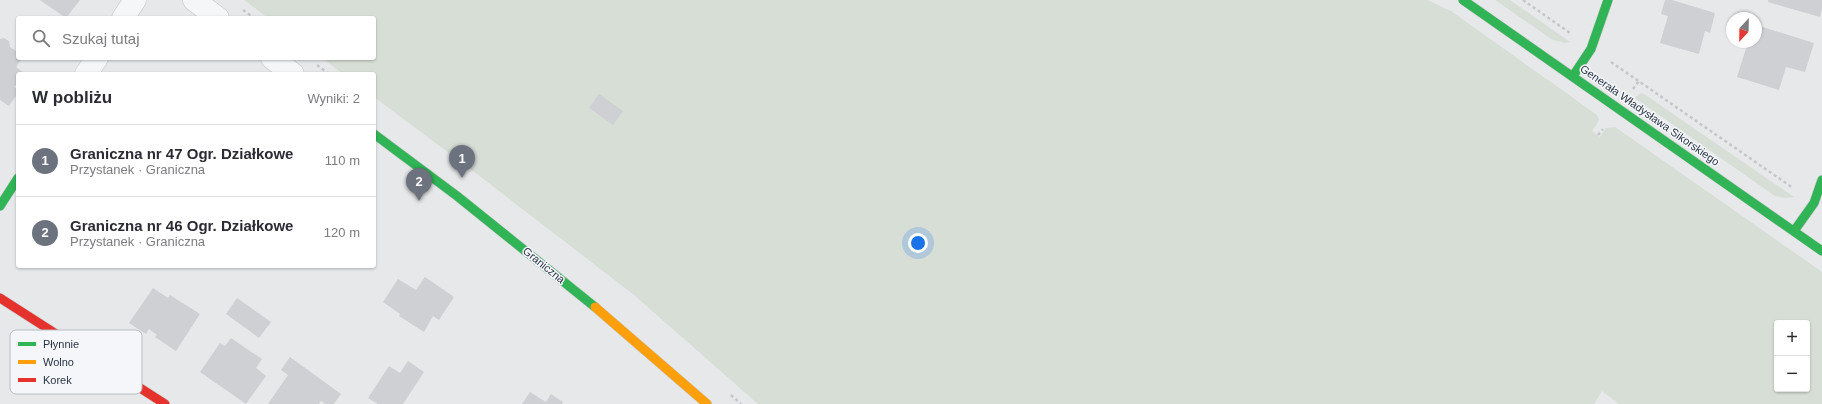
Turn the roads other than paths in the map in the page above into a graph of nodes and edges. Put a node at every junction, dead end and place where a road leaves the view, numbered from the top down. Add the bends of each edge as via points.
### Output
1 (135, 0) edge
2 (194, 0) edge
3 (1463, 0) edge
4 (1608, 0) edge
5 (124, 16) edge
6 (215, 16) edge
7 (96, 60) edge
8 (275, 60) edge
9 (87, 72) edge
10 (290, 72) edge
11 (1573, 76) junction
12 (376, 135) edge
13 (1822, 180) edge
14 (16, 181) edge
15 (0, 206) edge
16 (1794, 231) junction
17 (1822, 251) edge
18 (0, 298) edge
19 (50, 330) edge
20 (142, 389) edge
21 (165, 404) edge
22 (707, 404) edge

1 - 5 street
2 - 6 street
3 - 11 street, Generała Władysława Sikorskiego
4 - 11 street via 1591,49
7 - 9 street
8 - 10 street
11 - 16 street, Generała Władysława Sikorskiego
12 - 22 street, Graniczna via 457,196 619,326
13 - 16 street via 1814,203
14 - 15 street
16 - 17 street, Generała Władysława Sikorskiego
18 - 19 street
20 - 21 street

